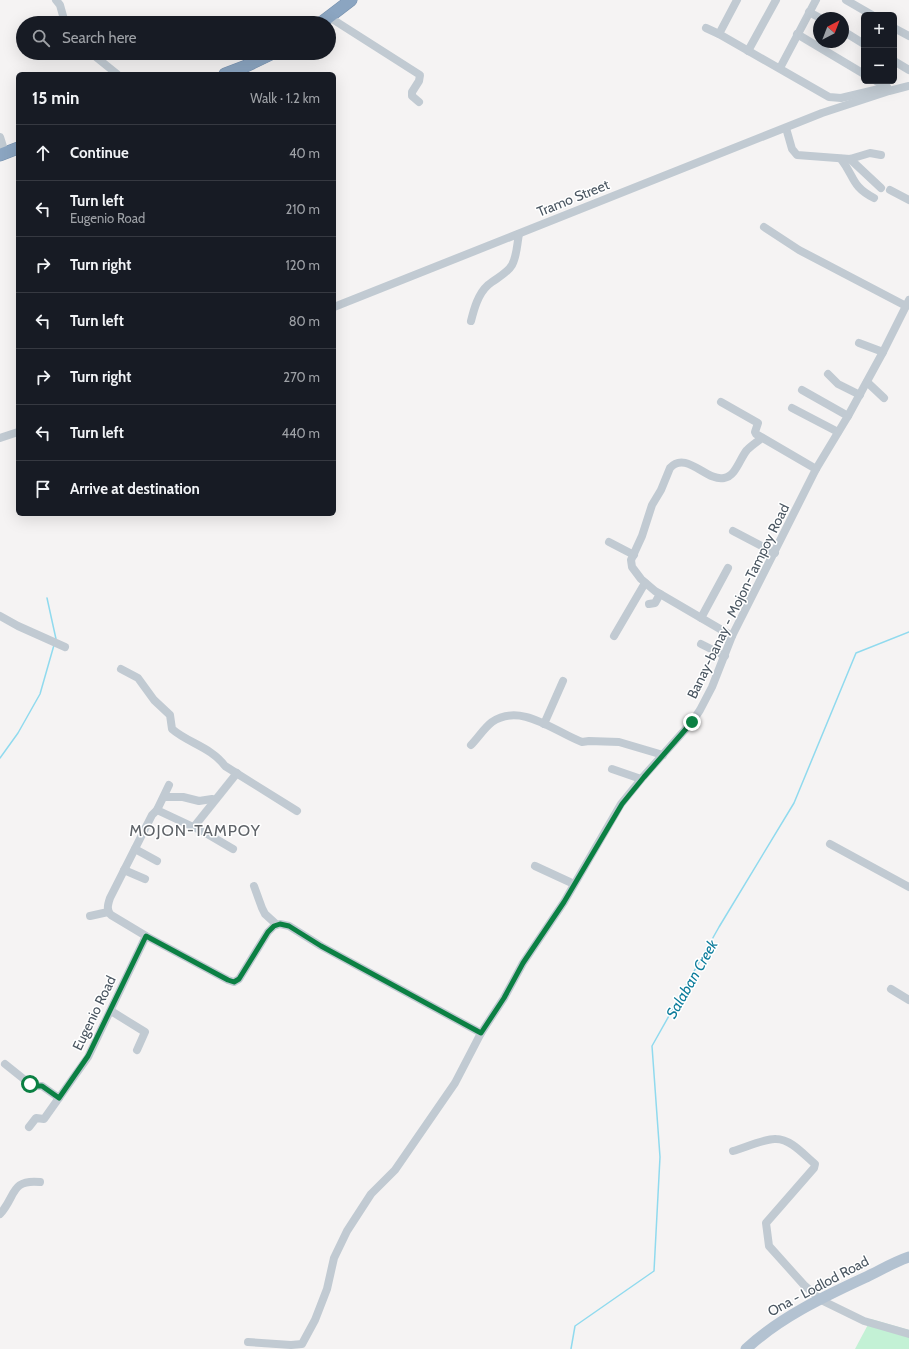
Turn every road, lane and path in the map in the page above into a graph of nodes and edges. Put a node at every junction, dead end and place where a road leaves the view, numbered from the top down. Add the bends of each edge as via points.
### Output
1 (56, 0) edge
2 (737, 0) edge
3 (776, 0) edge
4 (816, 0) edge
5 (846, 0) edge
6 (346, 1) edge
7 (809, 12) junction
8 (867, 12) edge
9 (813, 14) edge
10 (63, 16) edge
11 (329, 16) edge
12 (336, 26) edge
13 (706, 28) dead end
14 (897, 30) edge
15 (719, 34) junction
16 (798, 34) junction
17 (849, 35) edge
18 (909, 36) edge
19 (861, 42) edge
20 (748, 51) junction
21 (100, 60) edge
22 (258, 60) edge
23 (897, 63) edge
24 (780, 68) junction
25 (909, 70) edge
26 (115, 72) edge
27 (230, 72) edge
28 (861, 72) edge
29 (909, 81) edge
30 (882, 84) edge
31 (909, 86) edge
32 (887, 87) junction
33 (419, 102) dead end
34 (786, 128) junction
35 (0, 137) edge
36 (16, 149) edge
37 (3, 154) edge
38 (880, 155) dead end
39 (841, 159) junction
40 (850, 159) junction
41 (880, 188) dead end
42 (890, 190) dead end
43 (874, 198) dead end
44 (909, 200) edge
45 (764, 228) dead end
46 (519, 234) junction
47 (908, 303) edge
48 (336, 306) edge
49 (471, 321) dead end
50 (859, 343) dead end
51 (883, 352) junction
52 (828, 374) dead end
53 (867, 382) junction
54 (802, 390) dead end
55 (860, 395) junction
56 (884, 398) dead end
57 (721, 402) dead end
58 (792, 408) dead end
59 (848, 416) junction
60 (838, 432) junction
61 (16, 433) edge
62 (0, 438) edge
63 (762, 438) junction
64 (816, 469) junction
65 (733, 531) dead end
66 (609, 542) dead end
67 (775, 553) junction
68 (634, 555) junction
69 (728, 568) dead end
70 (645, 583) junction
71 (660, 594) junction
72 (649, 604) dead end
73 (0, 616) edge
74 (701, 618) junction
75 (614, 636) dead end
76 (732, 636) junction
77 (701, 644) dead end
78 (65, 647) dead end
79 (725, 656) junction
80 (121, 669) dead end
81 (563, 681) dead end
82 (544, 724) junction
83 (471, 745) dead end
84 (663, 755) junction
85 (612, 769) dead end
86 (237, 772) junction
87 (641, 779) junction
88 (169, 785) dead end
89 (164, 797) junction
90 (212, 799) dead end
91 (157, 810) junction
92 (297, 811) dead end
93 (193, 828) junction
94 (830, 844) dead end
95 (233, 849) dead end
96 (135, 850) junction
97 (157, 861) dead end
98 (535, 866) dead end
99 (124, 870) junction
100 (145, 879) dead end
101 (574, 884) junction
102 (254, 886) dead end
103 (909, 887) edge
104 (108, 912) junction
105 (90, 916) dead end
106 (276, 924) junction
107 (146, 936) junction
108 (891, 989) dead end
109 (909, 1000) edge
110 (111, 1011) junction
111 (481, 1033) junction
112 (137, 1050) dead end
113 (5, 1064) dead end
114 (59, 1098) junction
115 (29, 1127) dead end
116 (733, 1151) dead end
117 (40, 1182) dead end
118 (0, 1214) edge
119 (909, 1257) edge
120 (821, 1300) junction
121 (909, 1334) edge
122 (248, 1342) dead end
123 (746, 1349) edge

1 - 10 street
2 - 15 street
3 - 20 street
4 - 7 street
5 - 8 street
6 - 11 highway
7 - 9 street
7 - 16 street
12 - 33 street via 420,75 412,92 412,96
13 - 15 street
14 - 18 street
15 - 20 street
16 - 24 street
16 - 28 street
17 - 19 street
20 - 24 street
21 - 26 street
22 - 27 highway
23 - 25 street
24 - 32 street via 829,97 841,98
29 - 32 street
30 - 32 street
31 - 34 street, Tramo Street via 889,90
34 - 39 street via 792,149 797,155
34 - 46 street, Tramo Street
35 - 37 street
36 - 37 highway
38 - 40 street via 870,153
39 - 40 street
39 - 43 street via 855,184
40 - 41 street
42 - 44 street
45 - 47 street via 799,250
46 - 48 street, Tramo Street
46 - 49 street via 512,265 482,292
47 - 51 street, Banay-banay - Mojon-Tampoy Road
50 - 51 street
51 - 53 street, Banay-banay - Mojon-Tampoy Road
52 - 55 street via 838,384
53 - 55 street, Banay-banay - Mojon-Tampoy Road
53 - 56 street
54 - 59 street
55 - 59 street, Banay-banay - Mojon-Tampoy Road
57 - 63 street via 758,423 754,432
58 - 60 street
59 - 60 street, Banay-banay - Mojon-Tampoy Road
60 - 64 street, Banay-banay - Mojon-Tampoy Road
61 - 62 street
63 - 64 street
63 - 68 street via 747,450 734,471 726,478 718,478 684,463 672,465 652,505
64 - 67 street, Banay-banay - Mojon-Tampoy Road
65 - 67 street
66 - 68 street
67 - 76 street, Banay-banay - Mojon-Tampoy Road
68 - 70 street via 631,560 632,567
69 - 74 street
70 - 71 street
70 - 75 street
71 - 72 street via 655,603
71 - 74 street
73 - 78 street
74 - 76 street
76 - 79 street, Banay-banay - Mojon-Tampoy Road
77 - 79 street
79 - 84 street, Banay-banay - Mojon-Tampoy Road via 700,710
80 - 86 street via 138,678 154,700 170,715 172,729
81 - 82 street
82 - 83 street via 521,716 499,718
82 - 84 street via 582,742 620,742
84 - 87 street, Banay-banay - Mojon-Tampoy Road
85 - 87 street
86 - 92 street
86 - 93 street
87 - 101 street, Banay-banay - Mojon-Tampoy Road via 622,804
88 - 89 street
89 - 90 street via 183,797 199,801
89 - 91 street
91 - 93 street
91 - 96 street
93 - 95 street
94 - 103 street
96 - 97 street
96 - 99 street
98 - 101 street
99 - 100 street
99 - 104 street via 110,898
101 - 111 street, Banay-banay - Mojon-Tampoy Road
102 - 106 street via 265,914
104 - 105 street
104 - 107 street
106 - 107 street via 262,941 239,979 234,982
106 - 111 street via 289,926
107 - 110 street, Eugenio Road
108 - 109 street
110 - 112 street via 145,1032
110 - 114 street, Eugenio Road via 88,1056
111 - 122 street, Banay-banay - Mojon-Tampoy Road via 455,1083 395,1170 371,1194 347,1231 334,1258 315,1320 302,1344
113 - 114 street via 30,1084 42,1086
114 - 115 street, Eugenio Road via 44,1119 36,1118
116 - 120 street via 775,1138 785,1141 816,1165 766,1224 769,1246
117 - 118 street via 30,1181 22,1184 15,1190
119 - 120 main road, Ona - Lodlod Road
120 - 121 street via 864,1321
120 - 123 main road, Ona - Lodlod Road via 761,1335

